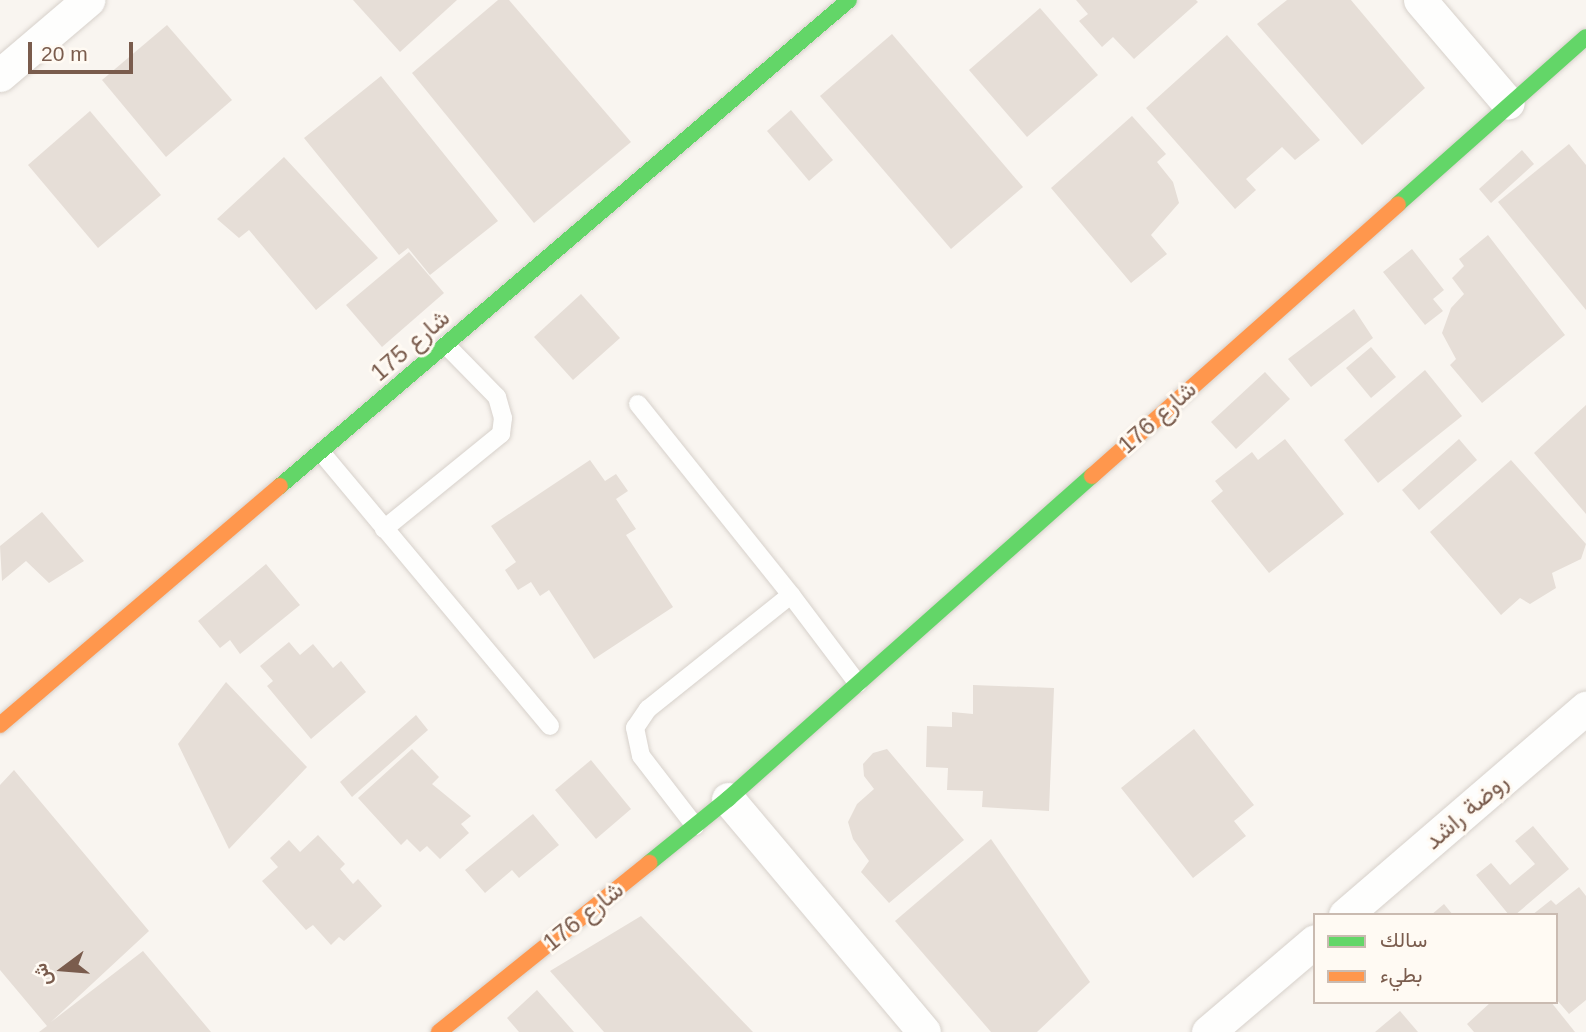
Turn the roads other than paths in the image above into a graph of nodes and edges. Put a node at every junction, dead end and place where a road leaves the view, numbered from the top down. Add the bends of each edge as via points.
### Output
1 (88, 0) edge
2 (849, 0) edge
3 (1420, 0) edge
4 (1586, 37) edge
5 (0, 75) edge
6 (1508, 103) junction
7 (446, 345) junction
8 (638, 404) dead end
9 (321, 452) junction
10 (384, 529) junction
11 (791, 595) junction
12 (858, 684) junction
13 (1586, 708) edge
14 (0, 725) edge
15 (550, 726) dead end
16 (728, 799) junction
17 (695, 825) junction
18 (1347, 913) edge
19 (1313, 943) edge
20 (439, 1032) edge
21 (924, 1032) edge
22 (1208, 1032) edge

1 - 5 street
2 - 7 street, شارع 175
3 - 6 street
4 - 6 street, شارع 176
6 - 12 street, شارع 176
7 - 9 street, شارع 175
7 - 10 lane via 498,397 501,434
8 - 11 lane
9 - 10 lane
9 - 14 street, شارع 175
10 - 15 lane
11 - 12 lane
11 - 17 lane via 648,709 635,728 641,756
12 - 16 street, شارع 176
13 - 18 street, روضة راشد
16 - 17 street, شارع 176
16 - 21 street
17 - 20 street, شارع 176
19 - 22 street

